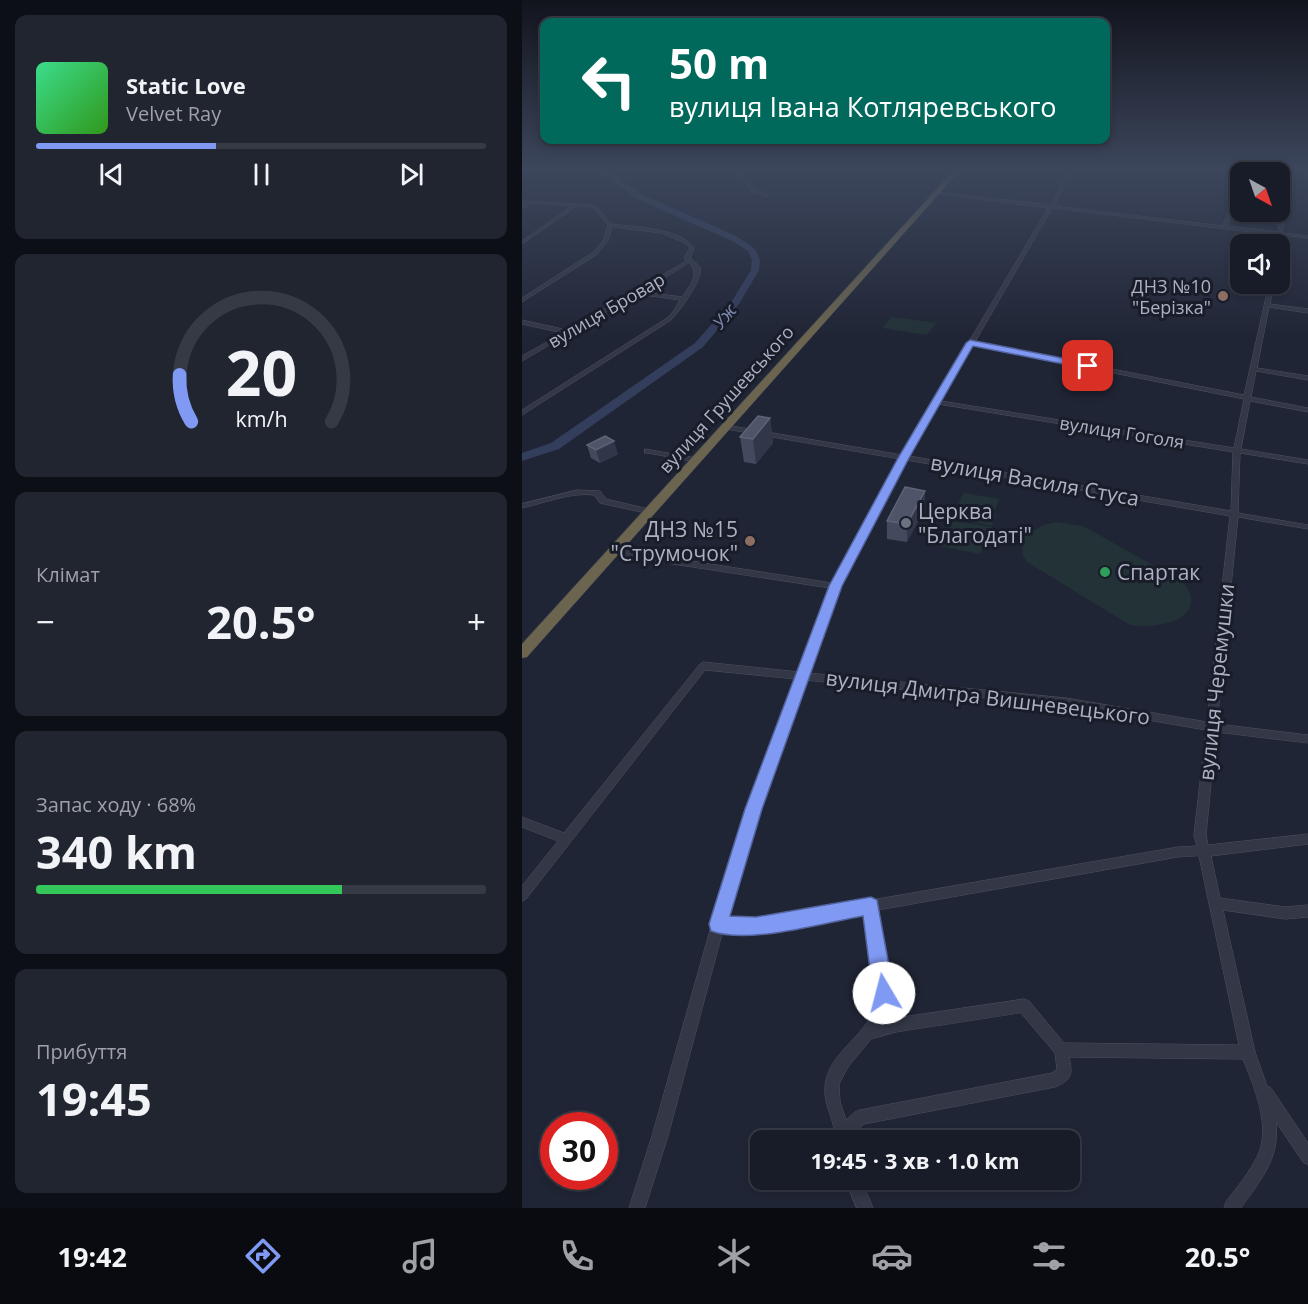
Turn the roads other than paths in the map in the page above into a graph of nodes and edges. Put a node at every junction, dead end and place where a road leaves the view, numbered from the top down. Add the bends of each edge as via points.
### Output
1 (547, 225) edge
2 (610, 225) edge
3 (613, 225) edge
4 (907, 225) edge
5 (1040, 225) edge
6 (1211, 225) edge
7 (1280, 225) edge
8 (1225, 227) joint
9 (1279, 233) junction
10 (1308, 237) edge
11 (522, 243) edge
12 (689, 261) junction
13 (638, 293) junction
14 (1269, 294) edge
15 (684, 299) junction
16 (522, 300) edge
17 (1267, 305) junction
18 (1308, 311) edge
19 (522, 322) edge
20 (568, 332) junction
21 (970, 343) junction
22 (522, 359) edge
23 (1254, 369) junction
24 (1308, 378) edge
25 (1247, 397) junction
26 (936, 402) junction
27 (1308, 410) edge
28 (522, 413) edge
29 (726, 427) junction
30 (648, 451) dead end
31 (1238, 451) junction
32 (904, 458) junction
33 (696, 460) junction
34 (1308, 462) edge
35 (522, 506) edge
36 (650, 512) junction
37 (1235, 514) junction
38 (1308, 526) edge
39 (614, 552) junction
40 (836, 586) junction
41 (522, 653) edge
42 (803, 675) junction
43 (1211, 726) junction
44 (1308, 739) edge
45 (522, 822) edge
46 (565, 838) junction
47 (1308, 839) edge
48 (1204, 850) junction
49 (522, 895) edge
50 (1216, 903) junction
51 (871, 906) junction
52 (1308, 911) edge
53 (718, 924) junction
54 (870, 1032) junction
55 (1061, 1050) junction
56 (1248, 1052) junction
57 (1258, 1078) junction
58 (841, 1130) edge
59 (848, 1130) edge
60 (1308, 1157) edge
61 (858, 1190) edge
62 (637, 1208) edge
63 (865, 1208) edge
64 (1232, 1208) edge

1 - 11 street
2 - 16 street via 604,244 594,254
3 - 12 street via 668,233 692,245
4 - 29 highway, вулиця Грушевського
5 - 21 street
6 - 8 street
7 - 9 street
8 - 9 street
9 - 10 street
12 - 13 street, вулиця Бровар
12 - 15 street via 698,271
13 - 15 street
13 - 20 street, вулиця Бровар
14 - 17 street, вулиця Черемушки
15 - 28 street via 669,319
17 - 18 street
17 - 23 street, вулиця Черемушки
19 - 20 street
20 - 22 street, вулиця Бровар
21 - 25 street
21 - 26 street
23 - 24 street
23 - 25 street, вулиця Черемушки
25 - 27 street
25 - 31 street, вулиця Черемушки
26 - 31 street, вулиця Гоголя
26 - 32 street
29 - 32 street, вулиця Василя Стуса
29 - 33 highway, вулиця Грушевського
30 - 33 street
31 - 34 street, вулиця Гоголя
31 - 37 street, вулиця Черемушки
32 - 37 street, вулиця Василя Стуса
32 - 40 street
33 - 36 highway, вулиця Грушевського
35 - 36 street via 591,492 603,501
36 - 39 highway, вулиця Грушевського
37 - 38 street, вулиця Василя Стуса
37 - 43 street, вулиця Черемушки
39 - 40 street
39 - 41 highway, вулиця Грушевського
40 - 42 street
42 - 43 street, вулиця Дмитра Вишневецького via 1066,702
42 - 46 street, вулиця Дмитра Вишневецького via 703,666
42 - 53 street via 753,809
43 - 44 street, вулиця Дмитра Вишневецького
43 - 48 street, вулиця Черемушки via 1200,835
45 - 46 street
46 - 49 street
47 - 48 street
48 - 50 street, вулиця Черемушки
48 - 51 street
50 - 52 street via 1285,914
50 - 56 street, вулиця Черемушки
51 - 53 street via 756,926
51 - 54 street via 884,993
53 - 62 street
54 - 55 street via 1024,1006
54 - 58 street via 840,1063 834,1077 831,1096
55 - 56 street
55 - 59 street via 1065,1072 1054,1080 860,1117
56 - 57 street, вулиця Черемушки
57 - 60 street, вулиця Черемушки
57 - 64 street, вулиця Черемушки via 1270,1128 1269,1146
61 - 63 street

